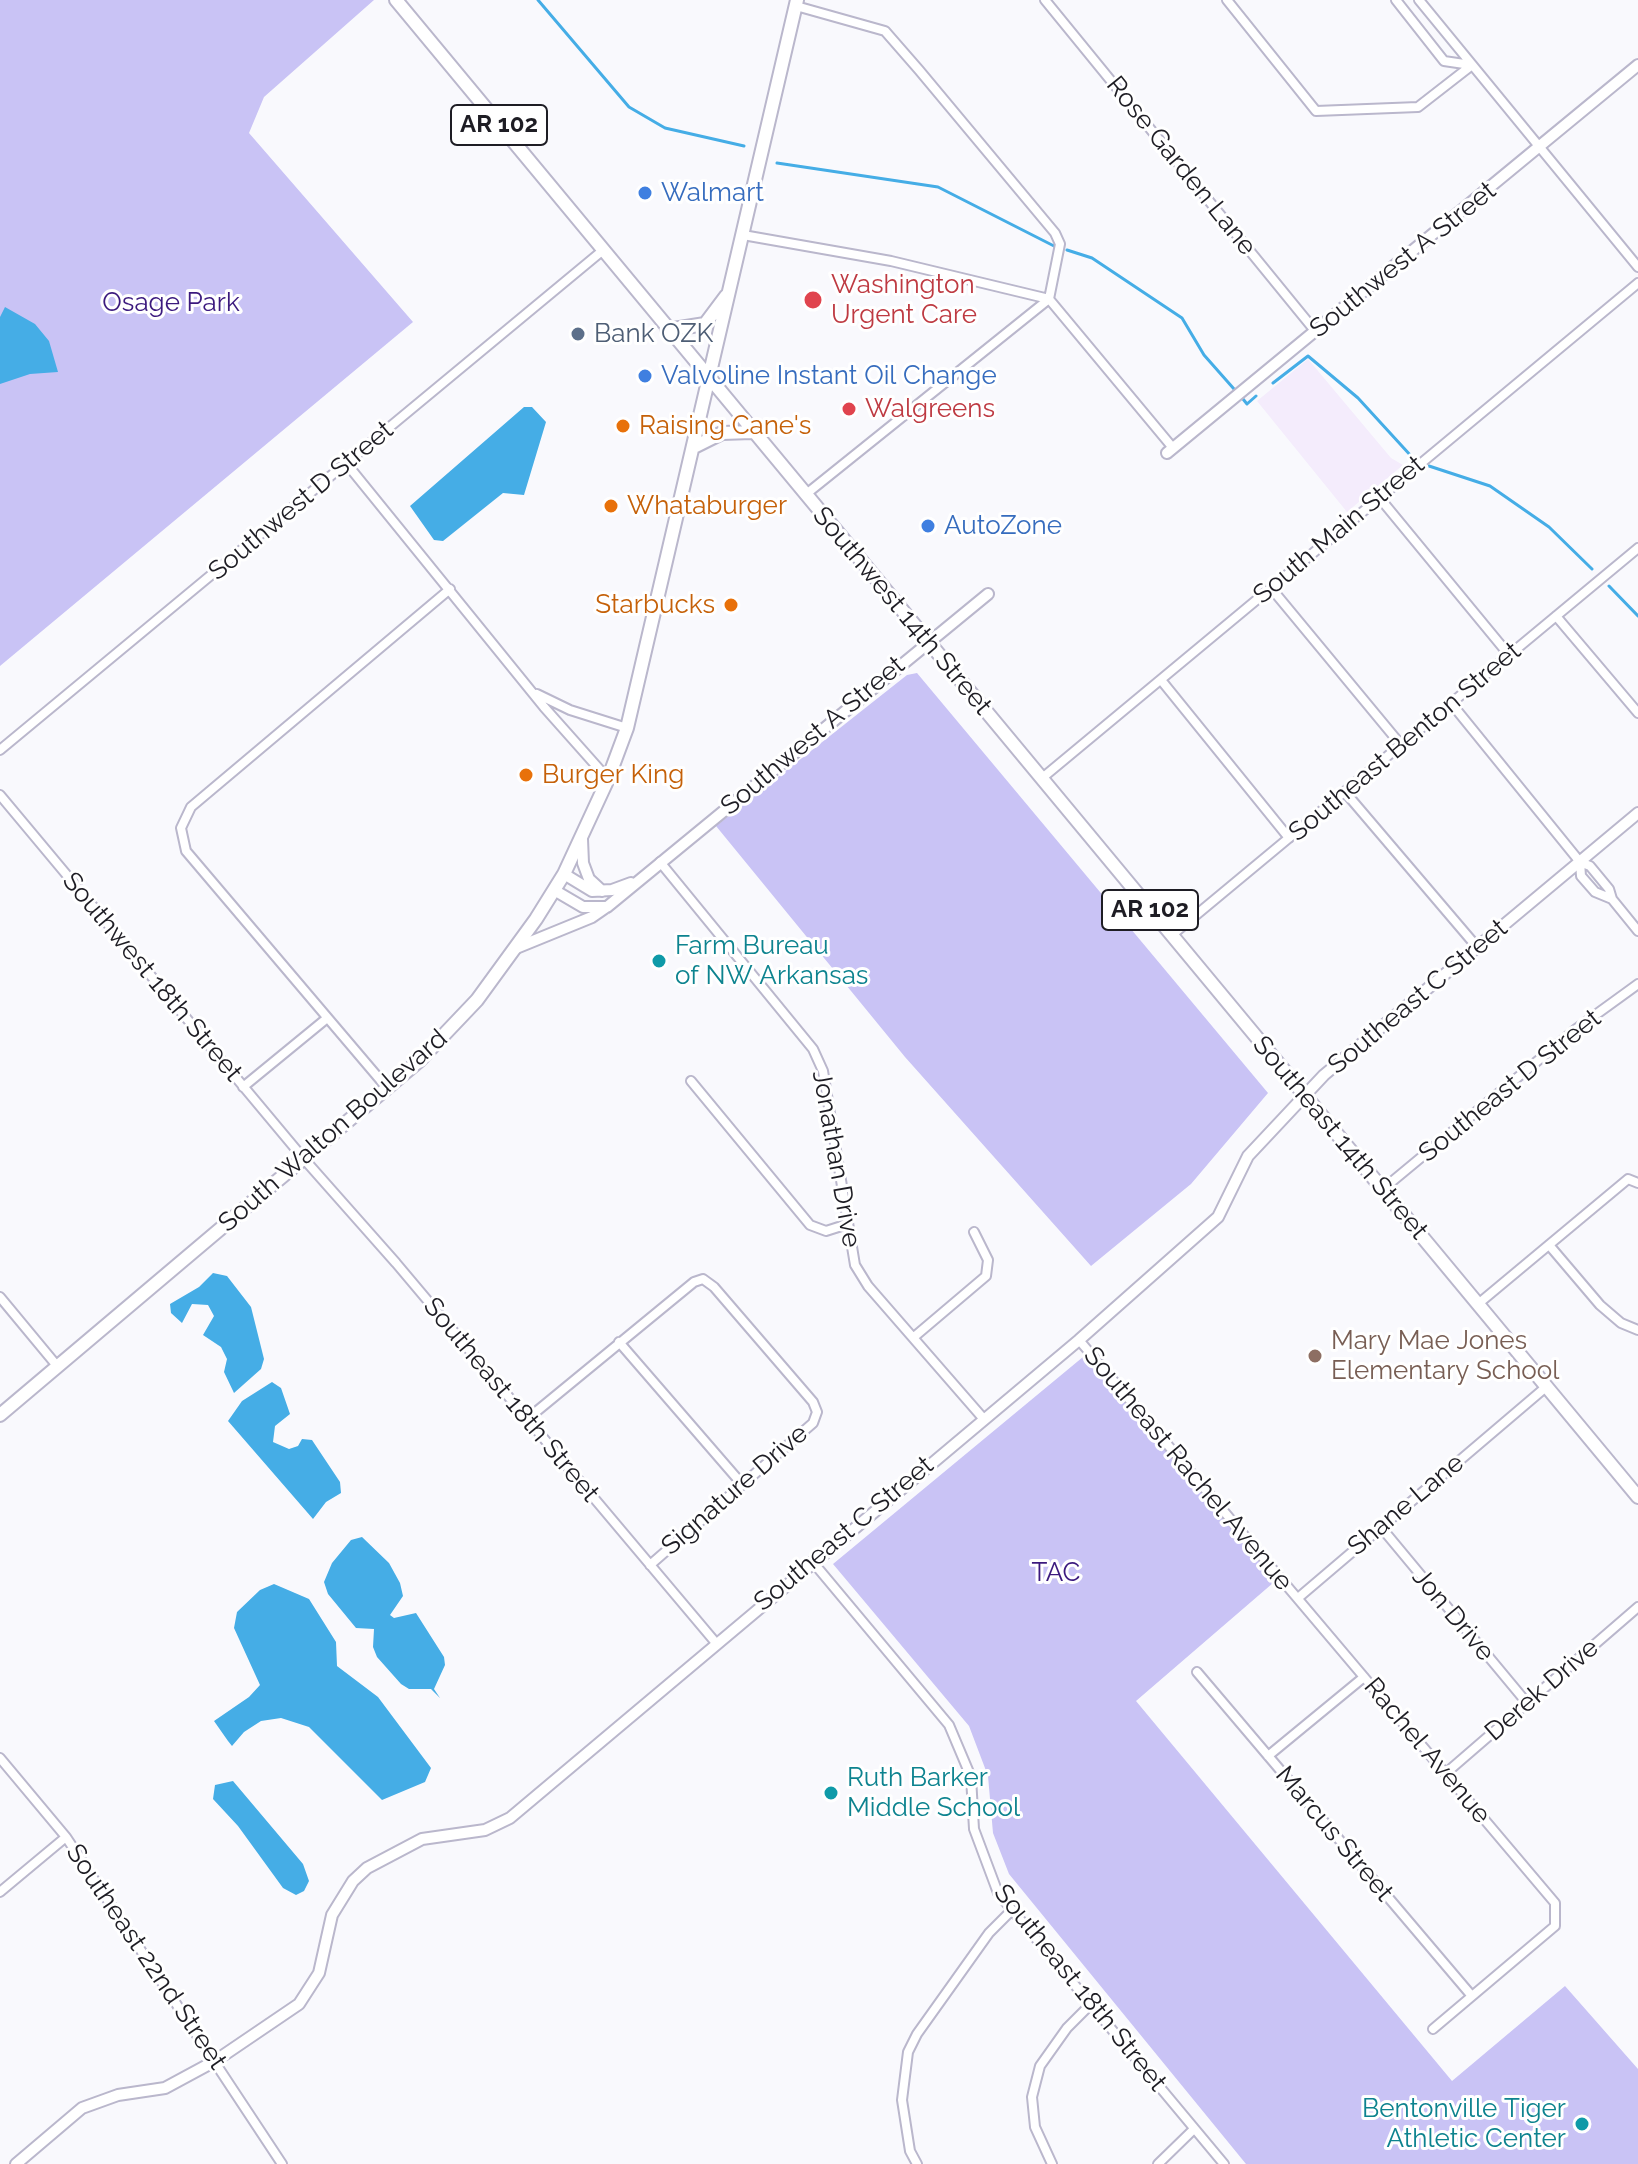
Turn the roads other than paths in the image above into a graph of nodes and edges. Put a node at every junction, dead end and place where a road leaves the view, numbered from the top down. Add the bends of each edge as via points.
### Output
1 (396, 0) edge
2 (1045, 0) edge
3 (1227, 0) edge
4 (1396, 0) edge
5 (1419, 0) edge
6 (796, 3) edge
7 (1472, 65) junction
8 (1638, 65) edge
9 (1540, 149) junction
10 (743, 235) junction
11 (602, 251) junction
12 (1638, 267) edge
13 (1638, 283) edge
14 (731, 289) junction
15 (1049, 299) junction
16 (667, 330) junction
17 (1316, 332) junction
18 (710, 380) junction
19 (752, 432) junction
20 (694, 447) junction
21 (1170, 450) joint
22 (346, 463) junction
23 (805, 495) junction
24 (1378, 496) junction
25 (1638, 548) edge
26 (1271, 588) junction
27 (450, 589) junction
28 (988, 594) dead end
29 (1556, 616) junction
30 (927, 642) junction
31 (1509, 655) junction
32 (1161, 680) junction
33 (536, 694) junction
34 (1451, 703) junction
35 (1638, 713) edge
36 (627, 728) junction
37 (1401, 745) junction
38 (0, 750) edge
39 (608, 779) junction
40 (1041, 779) junction
41 (1345, 792) junction
42 (0, 795) edge
43 (1638, 813) edge
44 (1289, 838) junction
45 (582, 839) junction
46 (660, 862) junction
47 (1580, 862) junction
48 (564, 874) junction
49 (640, 879) junction
50 (554, 890) junction
51 (602, 891) junction
52 (607, 907) junction
53 (1638, 931) edge
54 (1172, 935) junction
55 (1477, 947) junction
56 (516, 948) junction
57 (1638, 984) edge
58 (326, 1019) junction
59 (691, 1081) dead end
60 (243, 1087) junction
61 (388, 1089) junction
62 (1306, 1096) junction
63 (304, 1159) junction
64 (1638, 1183) edge
65 (1383, 1189) junction
66 (848, 1224) junction
67 (974, 1232) dead end
68 (1549, 1245) junction
69 (0, 1297) edge
70 (1478, 1304) junction
71 (1638, 1330) edge
72 (914, 1337) junction
73 (1079, 1340) junction
74 (619, 1342) junction
75 (58, 1367) junction
76 (1546, 1387) junction
77 (0, 1415) edge
78 (982, 1417) junction
79 (526, 1420) junction
80 (741, 1483) junction
81 (1638, 1497) edge
82 (1380, 1526) junction
83 (812, 1561) junction
84 (650, 1565) junction
85 (1298, 1598) junction
86 (1638, 1607) edge
87 (716, 1643) junction
88 (1197, 1672) dead end
89 (1364, 1677) junction
90 (1527, 1703) junction
91 (1268, 1756) junction
92 (0, 1758) edge
93 (1446, 1773) junction
94 (66, 1837) junction
95 (0, 1892) edge
96 (1012, 1910) junction
97 (1471, 1995) junction
98 (1090, 2005) junction
99 (1433, 2029) dead end
100 (215, 2061) junction
101 (1194, 2129) junction
102 (16, 2164) edge
103 (282, 2164) edge
104 (917, 2164) edge
105 (1052, 2164) edge
106 (1158, 2164) edge
107 (1224, 2164) edge

1 - 11 main road, Southwest 14th Street / AR 102
2 - 17 street, Rose Garden Lane
3 - 7 street via 1316,111 1418,107
4 - 7 street via 1444,61
5 - 7 street
6 - 10 main road, South Walton Boulevard
6 - 15 street via 885,31 919,70 1055,233 1060,244
7 - 9 street
8 - 9 street, Southwest A Street
9 - 12 street
9 - 17 street, Southwest A Street
10 - 14 main road, South Walton Boulevard
10 - 15 street via 891,261
11 - 16 main road, Southwest 14th Street / AR 102
11 - 22 street, Southwest D Street
13 - 24 street, South Main Street
14 - 16 main road via 705,324
14 - 18 main road, South Walton Boulevard
15 - 21 street
15 - 23 street
16 - 18 main road, Southwest 14th Street / AR 102
17 - 21 street, Southwest A Street
18 - 19 main road, Southwest 14th Street / AR 102
18 - 20 main road, South Walton Boulevard
19 - 20 main road via 722,433
19 - 23 main road, Southwest 14th Street / AR 102
20 - 36 main road, South Walton Boulevard
22 - 27 street
22 - 38 street, Southwest D Street
23 - 30 main road, Southwest 14th Street / AR 102
24 - 26 street, South Main Street
24 - 31 street
25 - 29 street, Southeast Benton Street
26 - 32 street, South Main Street
26 - 37 street
27 - 33 street
27 - 58 street via 191,807 182,822 186,851
28 - 30 street, Southwest A Street
29 - 31 street, Southeast Benton Street
29 - 35 street
30 - 40 main road, Southwest 14th Street / AR 102
30 - 46 street, Southwest A Street
31 - 34 street, Southeast Benton Street
32 - 40 street, South Main Street
32 - 44 street
33 - 36 street
33 - 39 street
34 - 37 street, Southeast Benton Street
34 - 47 street
36 - 39 main road, South Walton Boulevard
37 - 41 street, Southeast Benton Street
39 - 45 main road, South Walton Boulevard
40 - 54 main road, Southeast 14th Street / AR 102
41 - 44 street, Southeast Benton Street
41 - 55 street
42 - 60 street, Southwest 18th Street
43 - 47 street, Southeast C Street
44 - 54 street, Southeast Benton Street
45 - 48 main road, South Walton Boulevard
45 - 51 street via 589,879
46 - 49 street, Southwest A Street
46 - 66 street, Jonathan Drive via 813,1049 823,1071
47 - 53 street via 1590,866
47 - 55 street, Southeast C Street
48 - 50 main road, South Walton Boulevard
48 - 51 street via 592,891
49 - 51 street, Southwest A Street
49 - 52 street, Southwest A Street
50 - 52 street via 583,907
50 - 56 main road, South Walton Boulevard
52 - 56 street, Southwest A Street
54 - 62 main road, Southeast 14th Street / AR 102
55 - 62 street, Southeast C Street via 1324,1075
56 - 61 main road, South Walton Boulevard via 449,1030
57 - 65 street, Southeast D Street
58 - 60 street
58 - 61 street
59 - 66 street via 810,1225 826,1231
60 - 63 street, Southwest 18th Street
61 - 63 main road, South Walton Boulevard
62 - 65 main road, Southeast 14th Street / AR 102
62 - 73 street, Southeast C Street via 1248,1156 1218,1217
63 - 75 main road, South Walton Boulevard
63 - 79 street, Southeast 18th Street
64 - 68 street via 1628,1179
65 - 70 main road, Southeast 14th Street / AR 102
66 - 72 street, Jonathan Drive via 855,1265
67 - 72 street via 988,1260 986,1276
68 - 70 street
68 - 71 street via 1600,1305
69 - 75 street
70 - 76 main road, Southeast 14th Street / AR 102
72 - 78 street, Jonathan Drive
73 - 78 street, Southeast C Street
73 - 85 street, Southeast Rachel Avenue
74 - 79 street
74 - 80 street
74 - 80 street, Signature Drive via 703,1279 813,1402 813,1423
75 - 77 main road, South Walton Boulevard
76 - 81 main road, Southeast 14th Street / AR 102
76 - 82 street, Shane Lane
78 - 83 street, Southeast C Street
79 - 84 street, Southeast 18th Street
80 - 84 street, Signature Drive
82 - 85 street, Shane Lane
82 - 90 street, Jon Drive
83 - 87 street, Southeast C Street
83 - 96 street, Southeast 18th Street via 949,1725 971,1777 979,1846 998,1893
84 - 87 street, Southeast 18th Street
85 - 89 street, Rachel Avenue
86 - 90 street, Derek Drive
87 - 100 street, Southeast C Street via 510,1818 485,1830 422,1839 367,1868 332,1915 319,1973 299,2004
88 - 91 street, Marcus Street
89 - 91 street
89 - 93 street, Rachel Avenue
90 - 93 street, Derek Drive
91 - 97 street, Marcus Street
92 - 94 street, Southeast 22nd Street
93 - 97 street, Rachel Avenue via 1555,1903 1555,1926
94 - 95 street
94 - 100 street, Southeast 22nd Street
96 - 98 street, Southeast 18th Street
96 - 104 street via 989,1933 908,2052 902,2100
97 - 99 street
98 - 101 street, Southeast 18th Street
98 - 105 street via 1040,2066 1032,2097 1035,2127
100 - 102 street, Southeast C Street via 165,2088 118,2095 82,2108
100 - 103 street, Southeast 22nd Street
101 - 106 street
101 - 107 street, Southeast 18th Street

